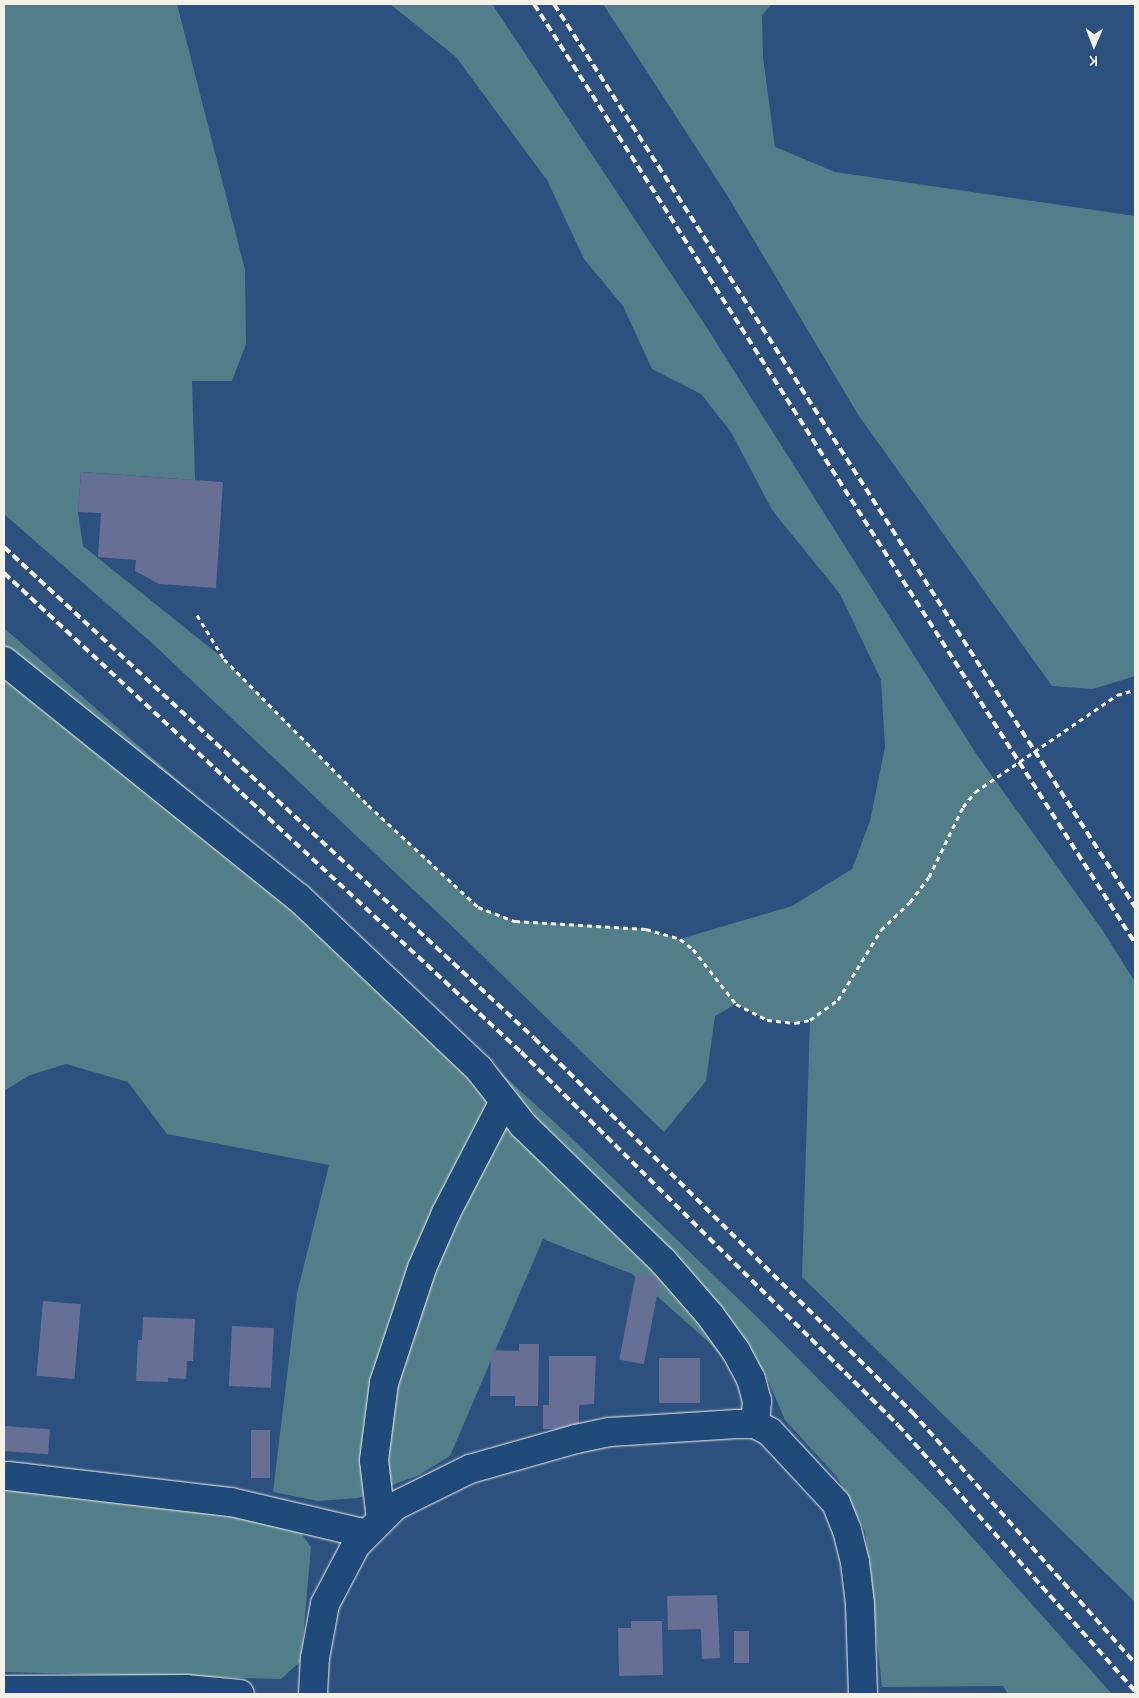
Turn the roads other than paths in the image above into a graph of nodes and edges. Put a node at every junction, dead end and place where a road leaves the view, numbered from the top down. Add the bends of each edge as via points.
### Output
1 (4, 661) edge
2 (504, 1101) junction
3 (755, 1424) junction
4 (8, 1476) dead end
5 (374, 1526) junction
6 (4, 1690) edge
7 (240, 1694) edge
8 (313, 1694) edge
9 (863, 1694) edge

1 - 2 street via 298,897 479,1070
2 - 3 street via 524,1125 663,1261 710,1315 736,1350 751,1379 757,1401
2 - 5 street via 429,1252 384,1383 374,1460
3 - 5 street via 610,1432 576,1440 470,1469 395,1506
3 - 9 street via 770,1432 816,1478 836,1503 847,1530 860,1604
4 - 5 street via 231,1502
5 - 8 street via 341,1568 325,1604 315,1658
6 - 7 street via 186,1689

